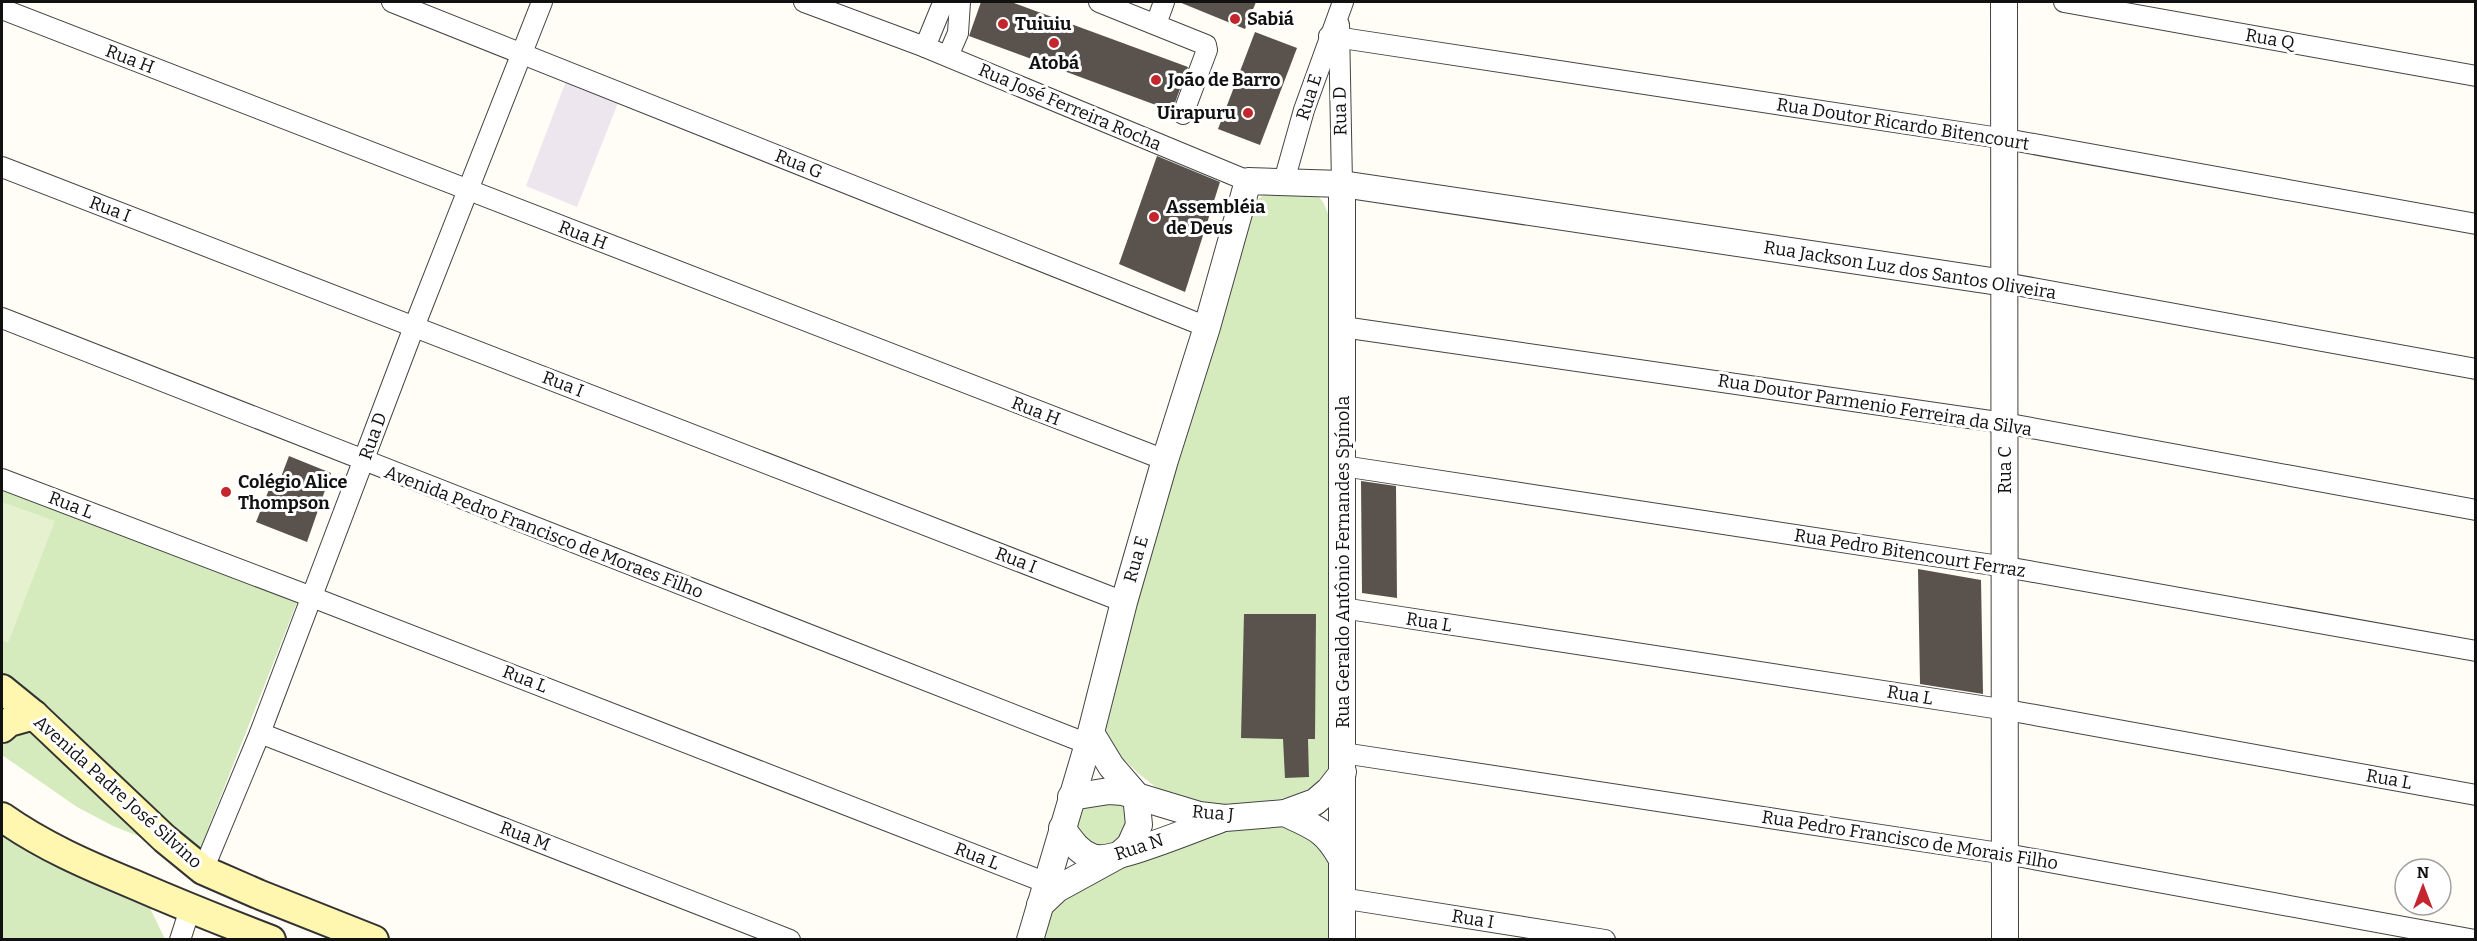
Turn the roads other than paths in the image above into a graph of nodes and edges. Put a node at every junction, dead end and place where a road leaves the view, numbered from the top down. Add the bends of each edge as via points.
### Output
1 (392, 2) edge
2 (542, 2) edge
3 (804, 2) edge
4 (949, 2) edge
5 (960, 2) edge
6 (1099, 2) edge
7 (1164, 2) edge
8 (2004, 2) edge
9 (2064, 2) edge
10 (1340, 8) edge
11 (2, 9) edge
12 (1156, 24) junction
13 (1334, 37) junction
14 (925, 47) junction
15 (521, 54) junction
16 (948, 56) junction
17 (2475, 76) edge
18 (1183, 114) dead end
19 (2006, 139) junction
20 (2, 166) edge
21 (1248, 181) junction
22 (1284, 181) junction
23 (1342, 184) junction
24 (467, 190) junction
25 (2475, 224) edge
26 (2005, 283) junction
27 (2, 318) edge
28 (414, 327) junction
29 (1208, 327) junction
30 (1343, 327) junction
31 (2475, 369) edge
32 (2004, 423) junction
33 (1165, 460) junction
34 (364, 462) junction
35 (1343, 466) junction
36 (2, 479) edge
37 (2475, 510) edge
38 (2006, 567) junction
39 (312, 597) junction
40 (1124, 602) junction
41 (1342, 608) junction
42 (2475, 651) edge
43 (2, 688) edge
44 (2007, 710) junction
45 (34, 715) junction
46 (2, 728) edge
47 (260, 734) junction
48 (1089, 739) junction
49 (1343, 763) junction
50 (1136, 795) junction
51 (2475, 795) edge
52 (1071, 797) junction
53 (1285, 813) junction
54 (2, 817) edge
55 (1225, 818) junction
56 (1062, 828) junction
57 (2006, 854) junction
58 (1119, 855) junction
59 (1340, 856) junction
60 (203, 870) junction
61 (1043, 894) junction
62 (1341, 898) junction
63 (190, 909) junction
64 (180, 939) edge
65 (271, 939) edge
66 (374, 939) edge
67 (790, 939) edge
68 (1030, 939) edge
69 (1342, 939) edge
70 (1605, 939) edge
71 (2005, 939) edge
72 (2475, 939) edge

1 - 15 street, Rua G
2 - 15 street, Rua D
3 - 14 street, Rua José Ferreira Rocha
4 - 14 street via 941,8
5 - 16 street via 958,33
6 - 12 street
7 - 12 street
8 - 19 street, Rua C
9 - 17 street, Rua Q
10 - 13 street, Rua E
11 - 24 street, Rua H
12 - 18 street via 1206,45
13 - 19 street, Rua Doutor Ricardo Bitencourt
13 - 22 street, Rua E via 1304,110
13 - 23 street, Rua D
14 - 16 street, Rua José Ferreira Rocha
15 - 24 street, Rua D
15 - 29 street, Rua G
16 - 21 street, Rua José Ferreira Rocha
19 - 25 street, Rua Doutor Ricardo Bitencourt
19 - 26 street, Rua C
20 - 28 street, Rua I
21 - 22 street, Rua José Ferreira Rocha
21 - 29 street, Rua E
22 - 23 street, Rua José Ferreira Rocha
23 - 26 street, Rua Jackson Luz dos Santos Oliveira
23 - 30 street, Rua Geraldo Antônio Fernandes Spínola
24 - 28 street, Rua D
24 - 33 street, Rua H
26 - 31 street, Rua Jackson Luz dos Santos Oliveira
26 - 32 street, Rua C
27 - 34 street, Avenida Pedro Francisco de Moraes Filho
28 - 34 street, Rua D
28 - 40 street, Rua I
29 - 33 street, Rua E
30 - 32 street, Rua Doutor Parmenio Ferreira da Silva
30 - 35 street, Rua Geraldo Antônio Fernandes Spínola
32 - 37 street, Rua Doutor Parmenio Ferreira da Silva
32 - 38 street, Rua C
33 - 40 street, Rua E
34 - 39 street, Rua D
34 - 48 street, Avenida Pedro Francisco de Moraes Filho
35 - 38 street, Rua Pedro Bitencourt Ferraz
35 - 41 street, Rua Geraldo Antônio Fernandes Spínola
36 - 39 street, Rua L
38 - 42 street, Rua Pedro Bitencourt Ferraz
38 - 44 street, Rua C
39 - 47 street, Rua D
39 - 61 street, Rua L
40 - 48 street, Rua E
41 - 44 street, Rua L
41 - 49 street, Rua Geraldo Antônio Fernandes Spínola
43 - 45 main road, Avenida Padre José Silvino
44 - 51 street, Rua L
44 - 57 street, Rua C
45 - 46 main road
45 - 60 main road, Avenida Padre José Silvino
47 - 60 street, Rua D
47 - 67 street, Rua M
48 - 50 street
48 - 52 street, Rua E
49 - 53 street, Rua J via 1329,790 1315,802
49 - 57 street, Rua Pedro Francisco de Morais Filho
49 - 59 street, Rua Geraldo Antônio Fernandes Spínola
50 - 52 street, Rua J via 1109,791
50 - 55 street, Rua J via 1179,810
50 - 58 street via 1139,825 1130,845
52 - 56 street, Rua E
53 - 55 street, Rua J
53 - 59 street via 1330,838
54 - 63 main road via 68,857
55 - 58 street, Rua N
56 - 58 street, Rua N via 1091,857
56 - 61 street, Rua E
57 - 71 street, Rua C
57 - 72 street, Rua Pedro Francisco de Morais Filho
58 - 61 street
59 - 62 street, Rua Geraldo Antônio Fernandes Spínola
60 - 66 main road, Avenida Padre José Silvino
61 - 68 street, Rua E
62 - 69 street, Rua Geraldo Antônio Fernandes Spínola
62 - 70 street, Rua I
63 - 64 street
63 - 65 main road

